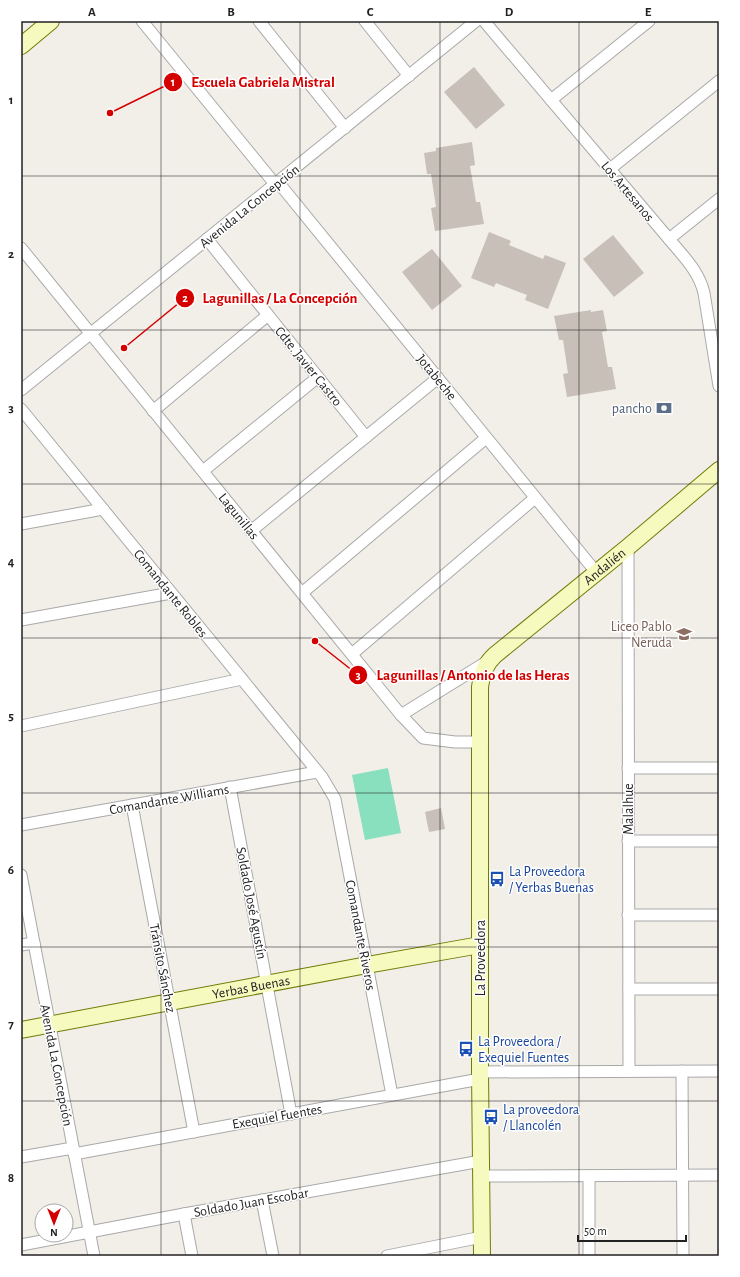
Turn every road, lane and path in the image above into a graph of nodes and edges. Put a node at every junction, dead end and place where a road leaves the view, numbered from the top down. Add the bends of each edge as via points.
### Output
1 (142, 21) edge
2 (259, 21) edge
3 (364, 21) edge
4 (476, 21) edge
5 (484, 21) edge
6 (649, 21) edge
7 (48, 22) edge
8 (21, 46) edge
9 (409, 76) junction
10 (719, 80) edge
11 (551, 100) junction
12 (345, 128) junction
13 (610, 169) junction
14 (277, 183) junction
15 (719, 199) edge
16 (207, 239) junction
17 (669, 239) junction
18 (21, 248) edge
19 (268, 315) junction
20 (715, 325) edge
21 (90, 334) junction
22 (318, 377) junction
23 (438, 378) junction
24 (719, 386) edge
25 (21, 390) edge
26 (21, 409) edge
27 (153, 411) junction
28 (366, 437) junction
29 (486, 438) junction
30 (719, 470) edge
31 (203, 472) junction
32 (535, 498) junction
33 (103, 509) junction
34 (21, 524) edge
35 (251, 531) junction
36 (628, 547) junction
37 (596, 572) junction
38 (171, 593) junction
39 (302, 593) junction
40 (21, 620) edge
41 (352, 654) junction
42 (488, 661) junction
43 (242, 679) junction
44 (401, 715) junction
45 (21, 726) edge
46 (480, 742) junction
47 (628, 768) junction
48 (719, 768) edge
49 (320, 775) junction
50 (230, 788) junction
51 (132, 805) junction
52 (21, 825) edge
53 (628, 841) junction
54 (719, 842) edge
55 (21, 875) edge
56 (628, 915) junction
57 (719, 915) edge
58 (34, 943) junction
59 (480, 944) junction
60 (21, 945) edge
61 (367, 965) junction
62 (267, 983) junction
63 (628, 989) junction
64 (719, 989) edge
65 (169, 1002) junction
66 (50, 1025) junction
67 (21, 1030) edge
68 (719, 1071) edge
69 (629, 1072) junction
70 (682, 1072) junction
71 (480, 1076) junction
72 (392, 1095) junction
73 (291, 1114) junction
74 (194, 1132) junction
75 (74, 1151) junction
76 (21, 1157) edge
77 (481, 1169) junction
78 (682, 1175) junction
79 (719, 1175) edge
80 (589, 1176) junction
81 (262, 1200) junction
82 (184, 1214) junction
83 (89, 1232) junction
84 (482, 1237) junction
85 (21, 1245) edge
86 (94, 1256) edge
87 (192, 1256) edge
88 (273, 1256) edge
89 (387, 1256) edge
90 (482, 1256) edge
91 (589, 1256) edge
92 (683, 1256) edge

1 - 14 street, Jotabeche
2 - 12 street
3 - 9 street
4 - 9 street, Avenida La Concepción
5 - 11 street, Los Artesanos
6 - 11 street
7 - 8 street
9 - 12 street, Avenida La Concepción
10 - 13 street
11 - 13 street, Los Artesanos
12 - 14 street, Avenida La Concepción
13 - 17 street, Los Artesanos
14 - 16 street, Avenida La Concepción
14 - 23 street, Jotabeche
15 - 17 street
16 - 19 street, Cdte. Javier Castro
16 - 21 street, Avenida La Concepción
17 - 20 street, Los Artesanos via 692,266 700,280
18 - 21 street, Lagunillas
19 - 22 street, Cdte. Javier Castro
19 - 27 street
20 - 24 street, Los Artesanos
21 - 25 street, Avenida La Concepción
21 - 27 street, Lagunillas
22 - 28 street, Cdte. Javier Castro
22 - 31 street
23 - 28 street
23 - 29 street, Jotabeche
26 - 33 street, Comandante Robles
27 - 31 street, Lagunillas
28 - 35 street
29 - 32 street, Jotabeche
29 - 39 street
30 - 36 street, Andalién
31 - 35 street, Lagunillas
32 - 37 street, Jotabeche
32 - 41 street
33 - 34 street
33 - 38 street, Comandante Robles
35 - 39 street, Lagunillas
36 - 37 street, Andalién
36 - 47 street, Malalhue
37 - 42 street, Andalién
38 - 40 street
38 - 43 street, Comandante Robles
39 - 41 street, Lagunillas
41 - 44 street, Lagunillas
42 - 44 street
42 - 46 street, La Proveedora via 482,673 480,687
43 - 45 street
43 - 49 street, Comandante Robles
44 - 46 street, Lagunillas via 423,738
46 - 59 street, La Proveedora
47 - 48 street
47 - 53 street, Malalhue
49 - 50 street, Comandante Williams
49 - 61 street, Comandante Riveros via 335,799
50 - 51 street, Comandante Williams
50 - 62 street, Soldado José Agustín
51 - 52 street, Comandante Williams
51 - 65 street, Tránsito Sánchez
53 - 54 street
53 - 56 street, Malalhue
55 - 58 street, Avenida La Concepción
56 - 57 street
56 - 63 street, Malalhue
58 - 60 street
58 - 66 street, Avenida La Concepción
59 - 61 street, Yerbas Buenas
59 - 71 street, La Proveedora
61 - 62 street, Yerbas Buenas
61 - 72 street, Comandante Riveros
62 - 65 street, Yerbas Buenas
62 - 73 street, Soldado José Agustín
63 - 64 street
63 - 69 street, Malalhue
65 - 66 street, Yerbas Buenas
65 - 74 street, Tránsito Sánchez
66 - 67 street, Yerbas Buenas
66 - 75 street, Avenida La Concepción
68 - 70 street, Exequiel Fuentes
69 - 70 street, Exequiel Fuentes
69 - 71 street, Exequiel Fuentes
70 - 78 street
71 - 72 street, Exequiel Fuentes
71 - 77 street, La Proveedora
72 - 73 street, Exequiel Fuentes
73 - 74 street, Exequiel Fuentes
74 - 75 street, Exequiel Fuentes
75 - 76 street, Exequiel Fuentes
75 - 83 street, Avenida La Concepción
77 - 80 street, Soldado Juan Escobar
77 - 81 street, Soldado Juan Escobar
77 - 84 street, La Proveedora
78 - 79 street, Soldado Juan Escobar
78 - 80 street, Soldado Juan Escobar
78 - 92 street
80 - 91 street
81 - 82 street, Soldado Juan Escobar
81 - 88 street
82 - 83 street, Soldado Juan Escobar
82 - 87 street
83 - 85 street, Soldado Juan Escobar
83 - 86 street, Avenida La Concepción
84 - 89 street
84 - 90 street, La Proveedora

